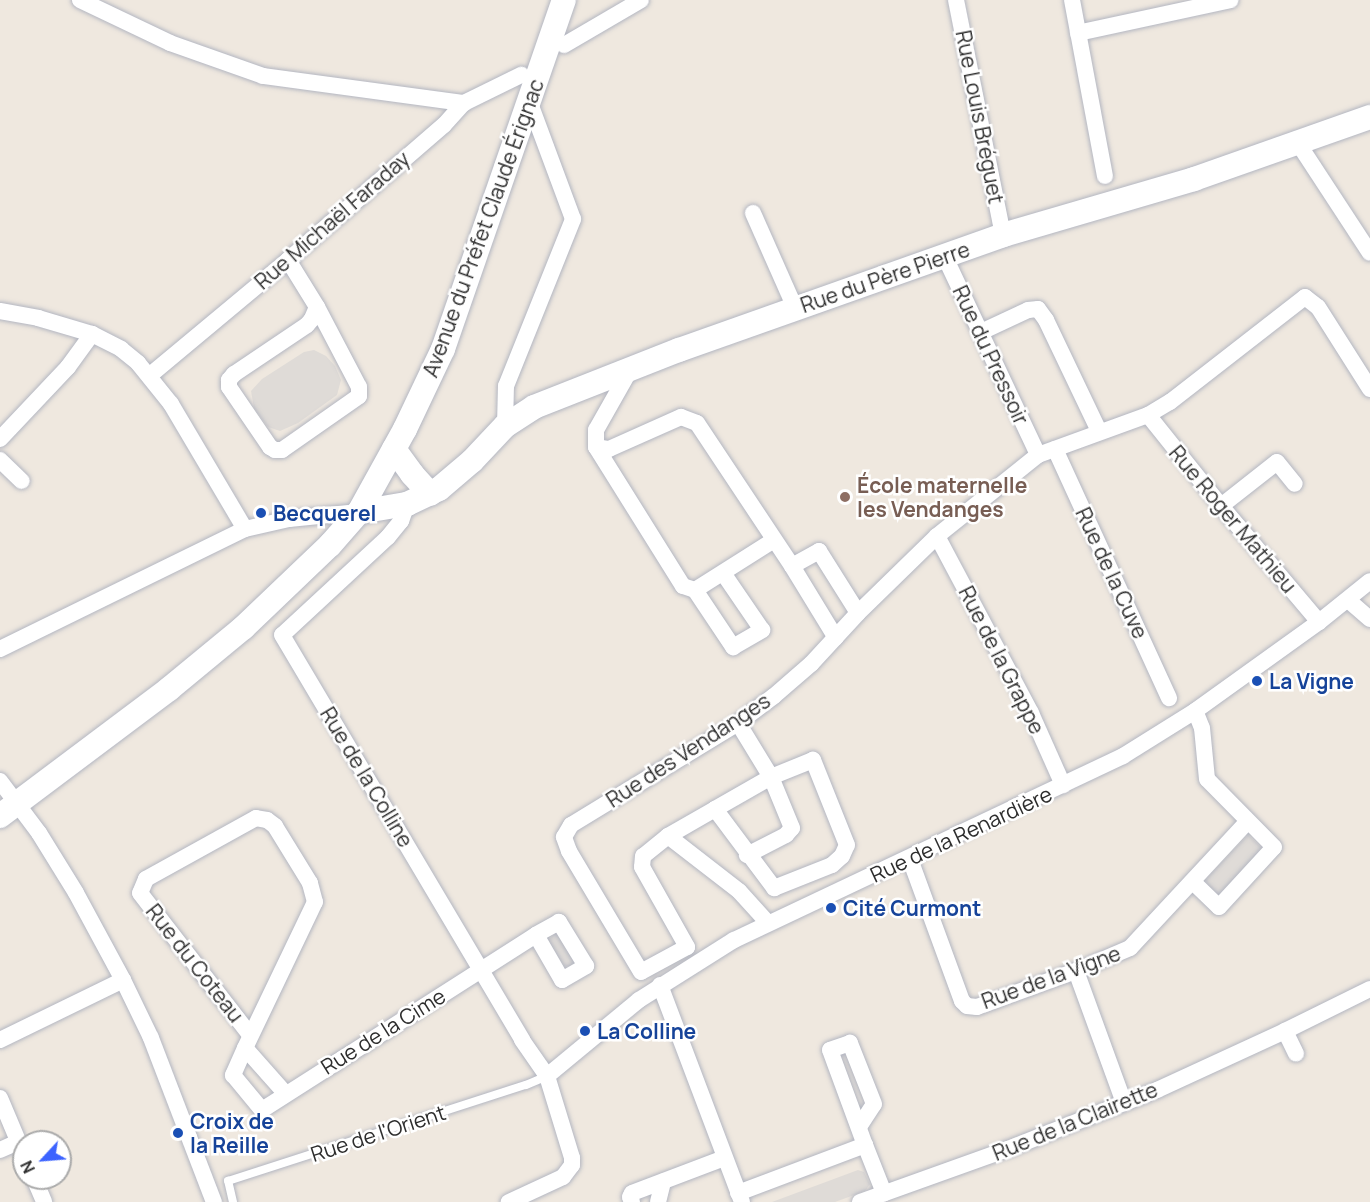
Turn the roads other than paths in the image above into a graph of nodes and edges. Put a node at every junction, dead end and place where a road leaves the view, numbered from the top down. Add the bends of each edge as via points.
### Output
1 (564, 0) edge
2 (642, 0) edge
3 (956, 0) edge
4 (1072, 0) edge
5 (1230, 0) edge
6 (85, 1) edge
7 (1078, 33) junction
8 (564, 45) dead end
9 (521, 75) dead end
10 (428, 97) junction
11 (529, 101) junction
12 (464, 104) junction
13 (1370, 117) edge
14 (444, 125) junction
15 (1298, 143) junction
16 (1105, 176) dead end
17 (753, 213) dead end
18 (1003, 235) junction
19 (1370, 253) edge
20 (944, 255) junction
21 (288, 260) junction
22 (317, 307) junction
23 (795, 308) junction
24 (0, 311) edge
25 (981, 332) junction
26 (92, 334) junction
27 (630, 370) junction
28 (149, 376) junction
29 (1370, 389) edge
30 (1148, 415) junction
31 (505, 426) junction
32 (1099, 431) junction
33 (0, 440) edge
34 (596, 447) junction
35 (1055, 448) junction
36 (394, 449) junction
37 (1038, 455) junction
38 (0, 460) edge
39 (22, 481) dead end
40 (1296, 484) dead end
41 (430, 494) junction
42 (407, 504) junction
43 (1221, 506) junction
44 (359, 512) junction
45 (245, 529) junction
46 (937, 536) junction
47 (774, 540) junction
48 (792, 566) junction
49 (723, 573) junction
50 (1370, 581) edge
51 (695, 590) junction
52 (1348, 600) junction
53 (858, 613) junction
54 (1370, 619) edge
55 (1319, 622) junction
56 (836, 638) junction
57 (0, 649) edge
58 (1169, 698) dead end
59 (1195, 711) junction
60 (738, 723) junction
61 (771, 777) junction
62 (0, 780) edge
63 (1063, 785) junction
64 (715, 809) junction
65 (8, 810) edge
66 (1247, 822) junction
67 (668, 836) junction
68 (747, 855) junction
69 (910, 859) junction
70 (1193, 882) junction
71 (768, 923) junction
72 (536, 935) dead end
73 (481, 969) junction
74 (1076, 971) junction
75 (123, 980) junction
76 (660, 985) junction
77 (1370, 989) edge
78 (1285, 1031) junction
79 (0, 1040) edge
80 (248, 1041) junction
81 (1296, 1054) dead end
82 (547, 1076) junction
83 (285, 1094) junction
84 (0, 1098) edge
85 (1124, 1103) junction
86 (859, 1127) dead end
87 (13, 1130) edge
88 (865, 1145) junction
89 (724, 1158) junction
90 (663, 1182) junction
91 (884, 1193) junction
92 (740, 1197) edge
93 (214, 1202) edge
94 (233, 1202) edge
95 (509, 1202) edge
96 (632, 1202) edge
97 (658, 1202) edge
98 (860, 1202) edge

1 - 11 street, Avenue du Préfet Claude Érignac
2 - 8 street
3 - 18 street, Rue Louis Bréguet
4 - 7 street
5 - 7 street
6 - 10 street via 170,43 263,76
7 - 16 street
9 - 12 street, Rue Michaël Faraday
10 - 12 street
10 - 14 street
11 - 31 street via 573,219 506,386
11 - 36 street, Avenue du Préfet Claude Érignac via 443,349
12 - 14 street, Rue Michaël Faraday
13 - 15 street, Rue du Père Pierre
14 - 21 street, Rue Michaël Faraday
15 - 18 street, Rue du Père Pierre via 1194,179
15 - 19 street
17 - 23 street
18 - 20 street, Rue du Père Pierre
20 - 23 street, Rue du Père Pierre
20 - 25 street, Rue du Pressoir
21 - 22 street
21 - 28 street, Rue Michaël Faraday
22 - 22 street via 307,325 229,380 229,387 275,450 282,450 359,396 359,387
23 - 27 street, Rue du Père Pierre
24 - 26 street
25 - 32 street via 1038,309
25 - 37 street, Rue du Pressoir
26 - 28 street via 121,349
26 - 33 street via 68,367
27 - 31 street, Rue du Père Pierre via 534,407
27 - 34 street via 596,430
28 - 45 street via 177,413
29 - 30 street, Rue des Vendanges via 1318,307 1305,297 1199,381
30 - 32 street, Rue des Vendanges
30 - 43 street, Rue Roger Mathieu
31 - 41 street, Rue du Père Pierre via 472,462
32 - 35 street, Rue des Vendanges
34 - 47 street via 609,449 681,417 697,423
34 - 51 street via 683,586
35 - 37 street, Rue des Vendanges
35 - 58 street, Rue de la Cuve
36 - 41 street
36 - 44 street, Avenue du Préfet Claude Érignac
37 - 46 street, Rue des Vendanges
38 - 39 street
40 - 43 street via 1277,462
41 - 42 street, Rue du Père Pierre
42 - 44 street, Rue du Père Pierre
42 - 73 street, Rue de la Colline via 401,521 388,537 282,635
43 - 55 street, Rue Roger Mathieu
44 - 45 street via 289,519
44 - 65 street, Avenue du Préfet Claude Érignac via 243,628
45 - 57 street
46 - 53 street, Rue des Vendanges
46 - 63 street, Rue de la Grappe via 1031,713
47 - 48 street
47 - 49 street
48 - 53 street via 819,551
48 - 56 street
49 - 51 street
49 - 51 street via 762,630 733,647
50 - 52 street, Rue de la Renardière
52 - 54 street
52 - 55 street, Rue de la Renardière
53 - 56 street, Rue des Vendanges
55 - 59 street, Rue de la Renardière
56 - 60 street, Rue des Vendanges via 811,664
59 - 63 street, Rue de la Renardière via 1123,756
59 - 66 street via 1202,728 1207,779
60 - 61 street
60 - 67 street, Rue des Vendanges via 571,825 564,837 641,972 687,947 642,867 643,856
61 - 64 street
61 - 68 street via 792,828
61 - 68 street via 813,760 847,845 832,865 774,888
62 - 65 street
63 - 69 street, Rue de la Renardière
64 - 67 street
64 - 68 street
65 - 75 street via 39,833
66 - 70 street, Rue de la Vigne
66 - 70 street via 1274,847 1219,907
67 - 71 street via 739,891
69 - 71 street, Rue de la Renardière
69 - 74 street, Rue de la Vigne via 962,1001 968,1006 977,1007
70 - 74 street, Rue de la Vigne via 1130,948
71 - 76 street, Rue de la Renardière
72 - 73 street, Rue de la Cime
73 - 82 street, Rue de la Colline
73 - 83 street, Rue de la Cime
74 - 85 street
75 - 79 street
75 - 93 street via 151,1038
76 - 82 street, Rue de la Renardière
76 - 89 street
77 - 78 street, Rue de la Clairette
78 - 81 street
78 - 85 street, Rue de la Clairette
80 - 80 street, Rue du Coteau via 315,902 310,883 275,826 256,818 146,879 140,893
80 - 83 street
80 - 83 street, Rue de la Cime via 233,1075 262,1110
82 - 94 lane, Rue de l'Orient via 228,1181
82 - 95 street, Rue de la Colline via 572,1165 563,1177
84 - 87 street
85 - 91 street, Rue de la Clairette
86 - 88 street
88 - 91 street
88 - 92 street
89 - 90 street
89 - 92 street
90 - 96 street via 632,1192
90 - 97 street
91 - 98 street, Rue de la Clairette

